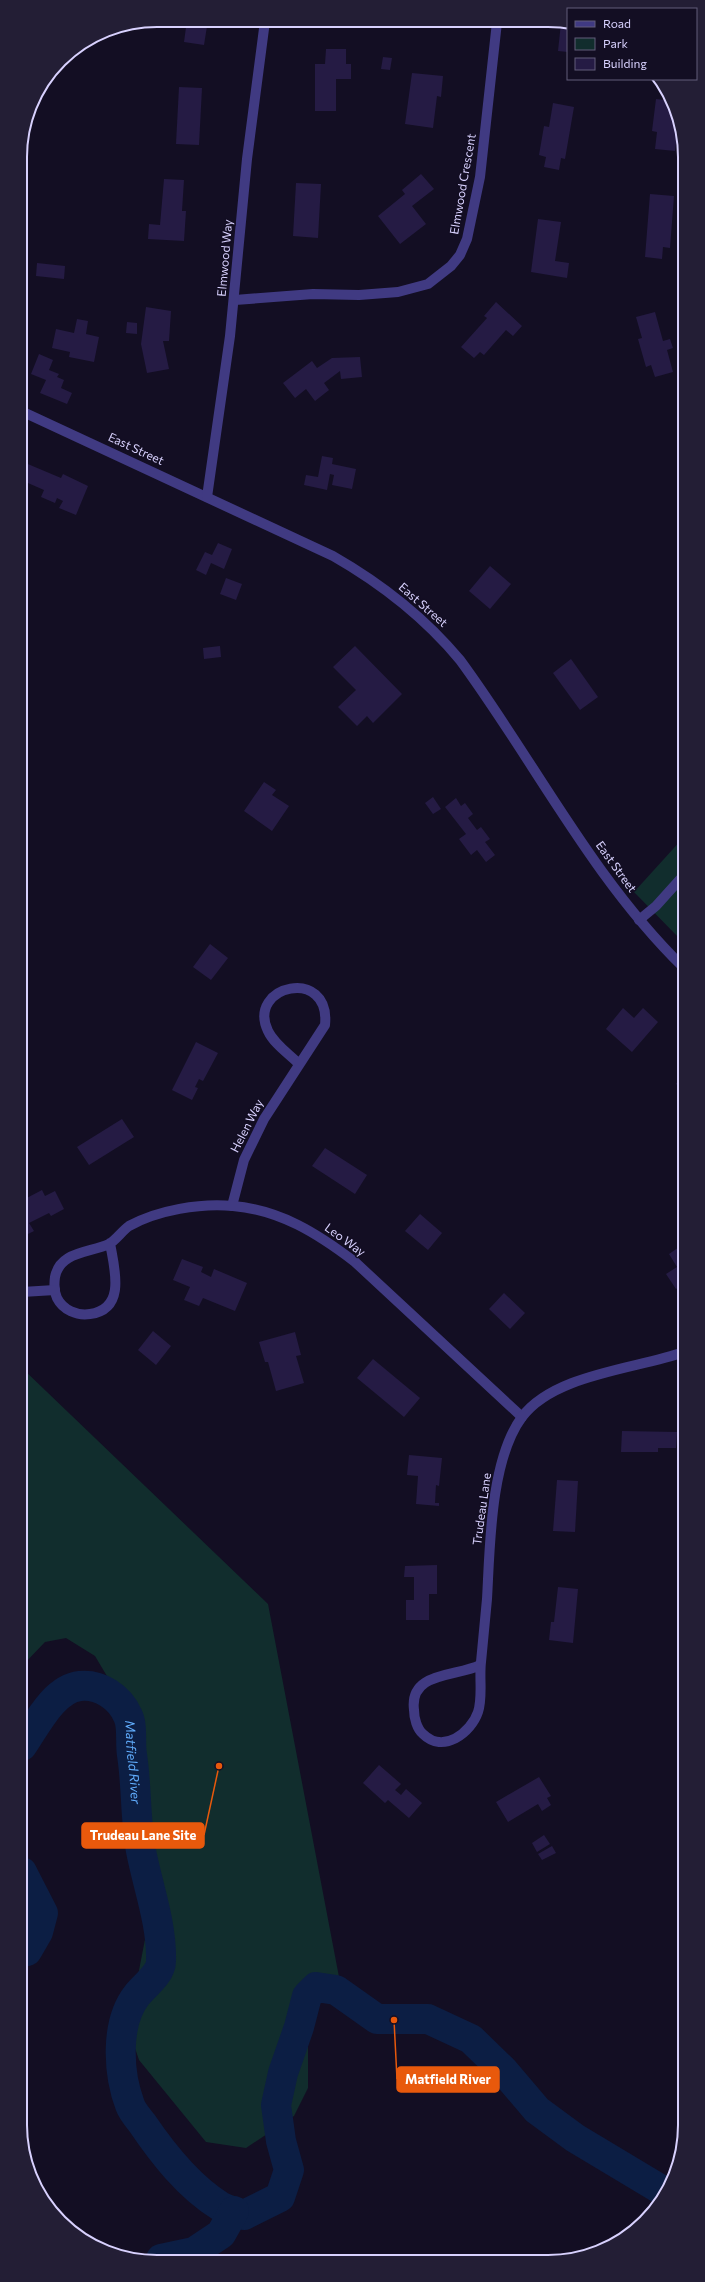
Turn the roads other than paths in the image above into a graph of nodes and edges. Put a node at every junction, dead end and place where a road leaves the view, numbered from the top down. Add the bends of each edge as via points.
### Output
1 (264, 27) edge
2 (496, 27) edge
3 (234, 300) junction
4 (27, 414) edge
5 (207, 497) junction
6 (678, 882) edge
7 (639, 920) junction
8 (678, 962) edge
9 (299, 1064) junction
10 (232, 1206) junction
11 (110, 1243) junction
12 (55, 1290) junction
13 (27, 1292) edge
14 (678, 1354) edge
15 (522, 1417) junction
16 (480, 1665) junction

1 - 3 street, Elmwood Way via 247,159
2 - 3 street, Elmwood Crescent via 480,177 467,239 460,255 451,266 428,284 398,292 359,295 313,294
3 - 5 street, Elmwood Way
4 - 5 street, East Street
5 - 7 street, East Street via 354,568 430,626 472,676 590,854
6 - 7 street
7 - 8 street, East Street
9 - 9 street, Helen Way via 268,1032 265,1015 276,994 298,987 318,997 326,1017 322,1032
9 - 10 street, Helen Way via 278,1095 252,1143 237,1182
10 - 11 street, Leo Way via 193,1208 150,1217 128,1227
10 - 15 street, Leo Way via 276,1214 298,1223 333,1245 355,1262
11 - 12 street, Leo Way via 65,1260 56,1274
11 - 12 street via 116,1288 109,1305 93,1314 77,1314 62,1305
12 - 13 street
14 - 15 street, Trudeau Lane via 578,1381 538,1402
15 - 16 street, Trudeau Lane via 506,1451 495,1497
16 - 16 street, Trudeau Lane via 480,1704 468,1730 446,1741 438,1741 424,1735 416,1722 413,1709 414,1697 418,1690 429,1679

